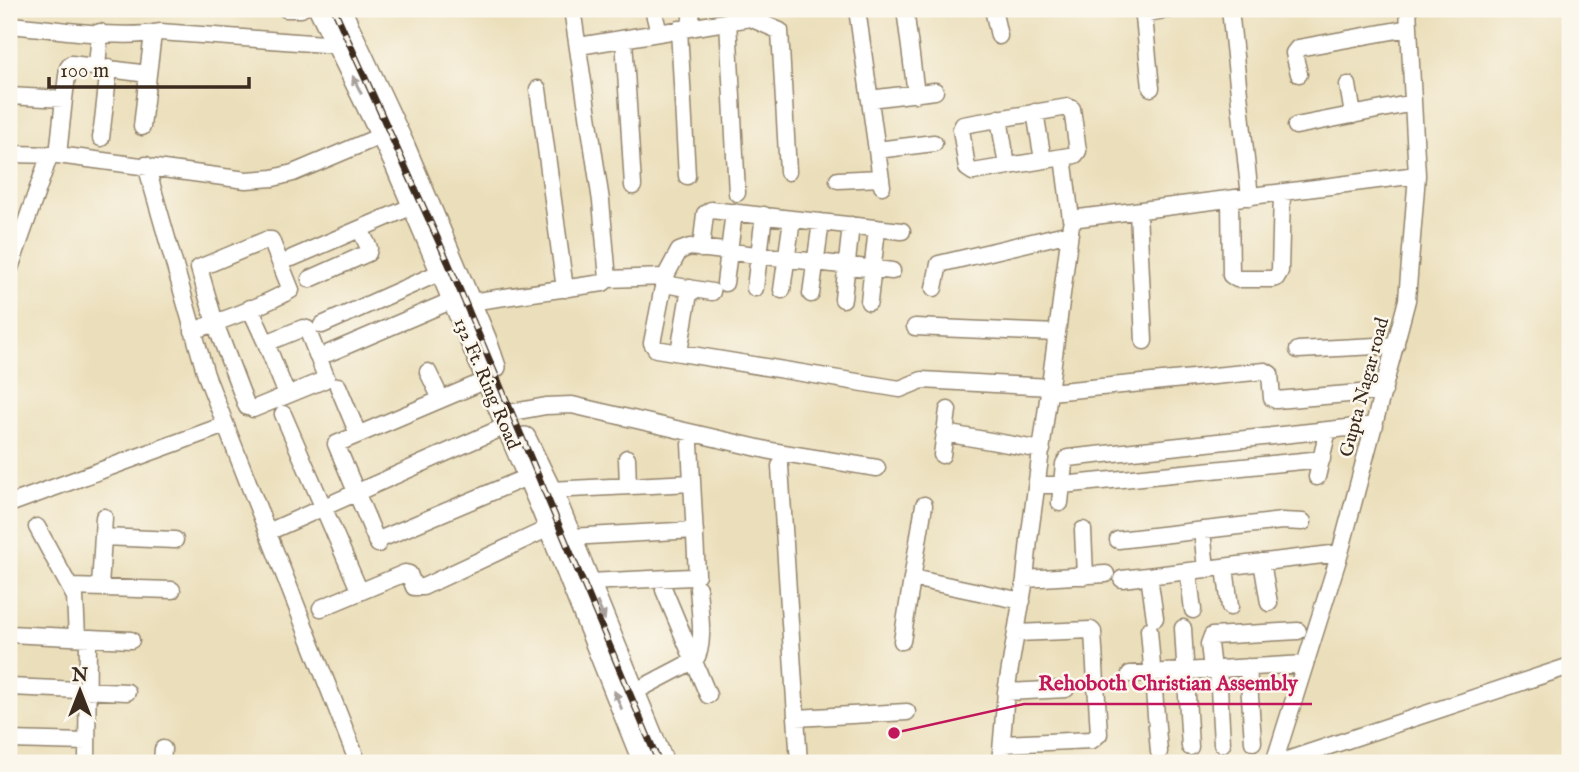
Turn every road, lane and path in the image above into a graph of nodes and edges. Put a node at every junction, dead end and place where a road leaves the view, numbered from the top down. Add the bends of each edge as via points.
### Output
1 (286, 9) edge
2 (301, 9) edge
3 (320, 9) edge
4 (340, 9) edge
5 (572, 9) edge
6 (653, 9) edge
7 (692, 9) edge
8 (857, 9) edge
9 (905, 9) edge
10 (993, 9) edge
11 (1171, 9) edge
12 (1230, 9) edge
13 (1408, 9) edge
14 (753, 13) edge
15 (729, 21) junction
16 (9, 24) edge
17 (684, 28) junction
18 (1409, 28) junction
19 (100, 32) junction
20 (659, 33) junction
21 (153, 34) junction
22 (999, 36) dead end
23 (624, 39) junction
24 (338, 45) junction
25 (579, 46) junction
26 (103, 67) junction
27 (148, 74) junction
28 (1299, 74) dead end
29 (1348, 85) dead end
30 (1151, 88) dead end
31 (538, 89) dead end
32 (935, 91) dead end
33 (916, 94) junction
34 (9, 96) edge
35 (64, 99) junction
36 (870, 99) junction
37 (1413, 103) junction
38 (1035, 112) junction
39 (1353, 115) junction
40 (999, 118) junction
41 (1296, 126) dead end
42 (142, 127) dead end
43 (389, 133) junction
44 (101, 138) dead end
45 (934, 143) dead end
46 (877, 150) junction
47 (9, 154) edge
48 (54, 155) junction
49 (1063, 157) junction
50 (1043, 160) junction
51 (146, 165) junction
52 (1007, 166) junction
53 (788, 172) dead end
54 (1417, 175) junction
55 (687, 176) dead end
56 (838, 180) dead end
57 (633, 186) dead end
58 (737, 192) dead end
59 (1282, 193) junction
60 (1250, 197) junction
61 (1230, 200) junction
62 (413, 206) junction
63 (1138, 211) junction
64 (734, 212) junction
65 (764, 215) junction
66 (792, 219) junction
67 (821, 222) junction
68 (851, 225) junction
69 (1070, 226) junction
70 (877, 228) junction
71 (360, 229) junction
72 (902, 231) dead end
73 (701, 249) junction
74 (729, 252) junction
75 (759, 256) junction
76 (292, 258) dead end
77 (787, 259) junction
78 (817, 262) junction
79 (847, 266) junction
80 (10, 268) edge
81 (873, 269) junction
82 (892, 271) dead end
83 (441, 272) junction
84 (310, 279) dead end
85 (608, 279) junction
86 (664, 280) junction
87 (690, 288) junction
88 (755, 288) dead end
89 (934, 288) dead end
90 (565, 289) junction
91 (782, 290) dead end
92 (811, 294) dead end
93 (843, 299) dead end
94 (461, 301) junction
95 (869, 302) dead end
96 (250, 308) junction
97 (215, 323) junction
98 (322, 325) dead end
99 (915, 327) dead end
100 (193, 331) junction
101 (1057, 333) junction
102 (1144, 341) dead end
103 (266, 343) junction
104 (1396, 345) junction
105 (1298, 350) dead end
106 (679, 352) junction
107 (329, 354) dead end
108 (428, 372) dead end
109 (486, 380) junction
110 (338, 386) dead end
111 (1050, 389) junction
112 (1384, 391) junction
113 (287, 395) junction
114 (440, 399) junction
115 (948, 410) dead end
116 (283, 414) dead end
117 (510, 419) junction
118 (225, 425) junction
119 (1376, 425) junction
120 (1328, 430) junction
121 (944, 433) junction
122 (358, 434) junction
123 (690, 444) dead end
124 (1196, 444) junction
125 (1042, 450) junction
126 (942, 454) dead end
127 (627, 458) dead end
128 (1322, 459) junction
129 (780, 466) dead end
130 (877, 468) dead end
131 (1199, 471) junction
132 (527, 477) junction
133 (1317, 477) dead end
134 (692, 483) junction
135 (1037, 485) junction
136 (1062, 485) junction
137 (628, 486) junction
138 (550, 490) junction
139 (356, 493) junction
140 (1060, 503) dead end
141 (9, 504) edge
142 (925, 505) dead end
143 (324, 507) junction
144 (104, 517) dead end
145 (1303, 522) dead end
146 (37, 527) dead end
147 (549, 528) junction
148 (695, 530) junction
149 (1083, 530) dead end
150 (1202, 530) junction
151 (268, 532) junction
152 (103, 537) junction
153 (570, 537) junction
154 (175, 540) dead end
155 (1118, 540) dead end
156 (1340, 553) junction
157 (1262, 562) junction
158 (1225, 567) junction
159 (1206, 569) junction
160 (1188, 571) junction
161 (1105, 574) dead end
162 (1085, 576) junction
163 (1149, 576) junction
164 (912, 578) junction
165 (1025, 579) junction
166 (1122, 579) dead end
167 (589, 582) junction
168 (71, 587) junction
169 (100, 588) junction
170 (698, 588) dead end
171 (172, 590) dead end
172 (664, 590) dead end
173 (360, 592) junction
174 (1021, 601) junction
175 (1269, 603) dead end
176 (1230, 607) dead end
177 (321, 608) dead end
178 (1193, 610) dead end
179 (1183, 628) dead end
180 (1298, 631) dead end
181 (1016, 633) junction
182 (9, 634) edge
183 (83, 637) junction
184 (131, 640) dead end
185 (902, 641) dead end
186 (695, 660) junction
187 (1305, 664) junction
188 (1570, 666) edge
189 (1248, 667) junction
190 (1215, 669) junction
191 (1186, 671) junction
192 (1153, 673) junction
193 (1130, 674) dead end
194 (9, 687) edge
195 (1066, 689) dead end
196 (88, 691) junction
197 (127, 692) dead end
198 (634, 692) junction
199 (1006, 692) junction
200 (708, 695) dead end
201 (907, 712) dead end
202 (796, 718) junction
203 (9, 740) edge
204 (87, 742) junction
205 (1253, 742) dead end
206 (1002, 744) junction
207 (1222, 744) dead end
208 (1190, 747) dead end
209 (1159, 752) dead end
210 (87, 763) edge
211 (358, 763) edge
212 (644, 763) edge
213 (663, 763) edge
214 (799, 763) edge
215 (1000, 763) edge
216 (1276, 763) edge

1 - 2 street
3 - 24 main road, 132 Ft. Ring Road
4 - 43 main road, 132 Ft. Ring Road
5 - 25 street
6 - 20 street
7 - 17 street
8 - 36 street
9 - 33 street
10 - 22 street
11 - 30 street via 1144,17
12 - 60 street
13 - 18 street, Gupta Nagar road
14 - 15 street
14 - 53 street via 780,31
15 - 17 street
15 - 58 street
16 - 19 street
17 - 20 street
17 - 55 street
18 - 28 street via 1298,48 1294,53
18 - 37 street, Gupta Nagar road
19 - 21 street
19 - 26 street
20 - 23 street
21 - 24 street
21 - 27 street
23 - 25 street
23 - 57 street
43 -> 24 main road, 132 Ft. Ring Road
25 - 85 street
26 - 27 street
26 - 35 street via 69,66
26 - 44 street
27 - 42 street
29 - 39 street
31 - 90 street
32 - 33 street
33 - 36 street
34 - 35 street
35 - 48 street
36 - 46 street
37 - 39 street
37 - 54 street, Gupta Nagar road
38 - 40 street
38 - 49 street via 1072,109 1078,151
38 - 50 street
39 - 41 street
40 - 52 street
40 - 52 street via 963,125 967,169 974,172
43 - 51 street via 272,178 246,180
43 - 62 main road, 132 Ft. Ring Road
43 - 94 main road, 132 Ft. Ring Road
45 - 46 street
46 - 56 street via 882,182
47 - 48 street
48 - 51 street
48 - 80 street
49 - 50 street
49 - 69 street
50 - 52 street
51 - 100 street
54 - 59 street
54 - 104 street, Gupta Nagar road via 1407,300
59 - 60 street
59 - 61 street via 1280,271 1272,279 1231,275
60 - 61 street
61 - 63 street
62 - 71 street
62 - 83 main road, 132 Ft. Ring Road
63 - 69 street
63 - 102 street
64 - 65 street
64 - 73 street via 707,211
64 - 74 street
65 - 66 street
65 - 75 street
66 - 67 street
66 - 77 street
67 - 68 street
67 - 78 street
68 - 70 street
68 - 79 street
69 - 89 street via 939,264
69 - 101 street
70 - 72 street
70 - 81 street
71 - 76 street
71 - 84 street via 368,253
73 - 74 street
73 - 86 street via 679,251
74 - 75 street
74 - 87 street via 719,288
75 - 77 street
75 - 88 street
77 - 78 street
77 - 91 street
78 - 79 street
78 - 92 street
79 - 81 street
79 - 93 street
81 - 82 street
81 - 95 street
83 - 94 main road, 132 Ft. Ring Road
83 - 98 street
85 - 86 street
85 - 90 street
86 - 87 street
86 - 106 street via 652,343 656,349
87 - 106 street
90 - 94 street
94 - 107 street
94 - 109 main road, 132 Ft. Ring Road
94 - 117 main road, 132 Ft. Ring Road
96 - 97 street
96 - 97 street via 291,290 271,240 200,266
96 - 103 street
97 - 100 street
97 - 113 street via 250,408
99 - 101 street
100 - 118 street
101 - 111 street
103 - 113 street
103 - 113 street via 307,329 326,378
104 - 105 street
104 - 112 street, Gupta Nagar road
106 - 111 street via 900,389 922,380
108 - 114 street
109 - 114 street
109 - 117 main road, 132 Ft. Ring Road
110 - 122 street
111 - 112 street via 1265,371 1270,374 1276,400
111 - 125 street
112 - 119 street, Gupta Nagar road
114 - 122 street
115 - 121 street
116 - 143 street
117 - 130 street via 546,405 572,405 771,451
117 - 132 main road, 132 Ft. Ring Road
117 - 138 main road, 132 Ft. Ring Road
117 - 139 street
118 - 141 street
118 - 151 street
119 - 120 street
119 - 156 street, Gupta Nagar road
120 - 124 street
120 - 128 street
121 - 125 street
121 - 126 street
122 - 139 street via 336,444
123 - 134 street
124 - 131 street
124 - 136 street via 1068,458
125 - 135 street
127 - 137 street
128 - 131 street
128 - 133 street
129 - 202 street
131 - 136 street
132 - 139 street via 377,543
132 - 147 main road, 132 Ft. Ring Road
134 - 137 street
134 - 148 street
135 - 136 street
135 - 165 street
136 - 140 street
137 - 138 street
138 - 153 main road, 132 Ft. Ring Road
139 - 143 street
142 - 164 street
143 - 151 street
143 - 173 street
144 - 152 street
145 - 150 street
146 - 168 street
147 - 173 street via 423,587 414,587 405,573
212 -> 147 main road, 132 Ft. Ring Road
148 - 153 street
148 - 167 street via 695,576
149 - 162 street
150 - 155 street
150 - 159 street
151 - 211 street
152 - 154 street
152 - 169 street
153 - 167 main road, 132 Ft. Ring Road
156 - 157 street
156 - 187 street, Gupta Nagar road
157 - 158 street
157 - 175 street
158 - 159 street
158 - 176 street
159 - 160 street
160 - 163 street
160 - 178 street
161 - 162 street
162 - 165 street
163 - 166 street
163 - 192 street
164 - 174 street
164 - 185 street
165 - 174 street
167 -> 198 main road, 132 Ft. Ring Road
168 - 169 street
168 - 183 street
169 - 171 street
170 - 186 street via 700,650
172 - 186 street
173 - 177 street
174 - 181 street
179 - 191 street
180 - 190 street via 1212,636 1209,644
181 - 199 street
181 - 206 street via 1093,632 1099,734 1092,740
182 - 183 street
183 - 184 street
183 - 196 street
186 - 198 street
186 - 200 street
187 - 189 street
187 - 216 street, Gupta Nagar road
188 - 216 street
189 - 190 street
189 - 205 street
190 - 191 street
190 - 207 street
191 - 192 street
191 - 208 street
192 - 193 street
192 - 209 street
194 - 196 street
195 - 199 street
196 - 197 street
196 - 204 street
198 - 213 main road, 132 Ft. Ring Road
199 - 206 street
201 - 202 street
202 - 214 street
203 - 204 street
204 - 210 street
206 - 215 street

